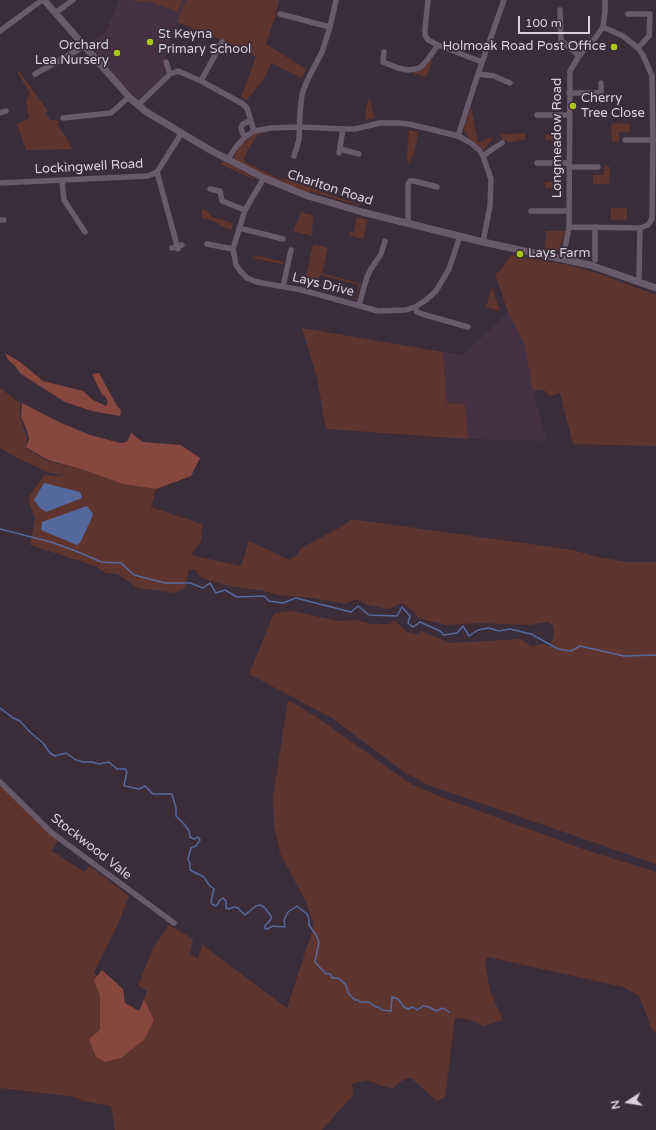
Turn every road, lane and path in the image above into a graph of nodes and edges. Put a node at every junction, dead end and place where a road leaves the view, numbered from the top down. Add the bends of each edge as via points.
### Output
1 (44, 0) edge
2 (73, 0) edge
3 (336, 0) edge
4 (428, 0) edge
5 (504, 0) edge
6 (605, 0) edge
7 (560, 10) dead end
8 (53, 11) junction
9 (280, 14) dead end
10 (628, 14) dead end
11 (330, 27) junction
12 (603, 27) junction
13 (0, 31) edge
14 (222, 42) dead end
15 (83, 45) junction
16 (438, 45) junction
17 (638, 48) junction
18 (384, 52) dead end
19 (579, 56) junction
20 (166, 62) dead end
21 (482, 62) junction
22 (35, 74) dead end
23 (170, 74) junction
24 (478, 74) junction
25 (201, 81) junction
26 (510, 83) dead end
27 (601, 83) dead end
28 (569, 93) junction
29 (129, 97) junction
30 (138, 105) junction
31 (537, 115) dead end
32 (569, 115) junction
33 (63, 118) dead end
34 (251, 120) junction
35 (300, 127) junction
36 (343, 129) junction
37 (254, 131) junction
38 (181, 134) junction
39 (458, 136) junction
40 (245, 137) junction
41 (624, 140) dead end
42 (653, 140) junction
43 (502, 143) dead end
44 (359, 154) dead end
45 (294, 156) dead end
46 (483, 156) junction
47 (227, 160) junction
48 (537, 163) dead end
49 (569, 165) junction
50 (598, 167) dead end
51 (157, 172) junction
52 (264, 178) junction
53 (62, 180) junction
54 (0, 183) edge
55 (437, 187) dead end
56 (210, 189) dead end
57 (654, 199) edge
58 (245, 210) junction
59 (532, 211) dead end
60 (569, 211) junction
61 (408, 224) junction
62 (569, 227) junction
63 (596, 227) junction
64 (239, 228) junction
65 (640, 228) junction
66 (85, 232) dead end
67 (460, 236) junction
68 (283, 239) dead end
69 (385, 241) dead end
70 (483, 242) junction
71 (207, 244) dead end
72 (177, 247) dead end
73 (233, 249) junction
74 (291, 250) dead end
75 (565, 259) junction
76 (595, 260) dead end
77 (639, 277) dead end
78 (283, 287) junction
79 (656, 288) edge
80 (359, 305) junction
81 (415, 307) junction
82 (468, 327) dead end
83 (0, 782) edge
84 (174, 923) dead end

1 - 8 street, Charlton Road
1 - 13 street
2 - 8 street
3 - 11 street
4 - 16 street via 425,34 428,40
5 - 21 street
6 - 12 street
7 - 19 street via 561,40
8 - 15 street, Charlton Road
9 - 11 street
10 - 17 street via 650,14 649,36
11 - 35 street via 322,52 302,94
12 - 17 street via 623,36
12 - 19 street, Longmeadow Road
14 - 25 street
15 - 22 street
15 - 29 street, Charlton Road
16 - 18 street via 421,67 416,69 398,68 383,62
16 - 21 street
17 - 42 street via 652,76
19 - 28 street, Longmeadow Road via 570,71
20 - 23 street
21 - 24 street
23 - 25 street via 178,71
23 - 30 street
24 - 26 street via 494,76
24 - 39 street
25 - 34 street via 243,104
27 - 28 street via 601,93
28 - 32 street, Longmeadow Road
29 - 30 street, Charlton Road
29 - 33 street via 111,113
30 - 38 street, Charlton Road
31 - 32 street
32 - 49 street, Longmeadow Road
34 - 37 street
34 - 40 street via 241,127
35 - 36 street
35 - 37 street
35 - 45 street
36 - 39 street via 398,123
36 - 44 street via 339,151
37 - 40 street
38 - 47 street, Charlton Road
38 - 51 street, Lockingwell Road
39 - 46 street via 471,143
40 - 47 street
41 - 42 street
42 - 57 street
43 - 46 street
46 - 70 street via 491,179 491,195
47 - 52 street, Charlton Road
48 - 49 street
49 - 50 street
49 - 60 street, Longmeadow Road
51 - 53 street, Lockingwell Road via 148,176
51 - 72 street
52 - 58 street
52 - 61 street, Charlton Road via 333,204
53 - 54 street, Lockingwell Road
53 - 66 street via 64,200
55 - 61 street via 410,181
56 - 58 street via 220,191 222,201
57 - 65 street via 652,219 648,225
58 - 64 street
59 - 60 street
60 - 62 street, Longmeadow Road
61 - 67 street, Charlton Road
62 - 63 street
62 - 75 street, Longmeadow Road
63 - 65 street
63 - 76 street
64 - 68 street
64 - 73 street
65 - 77 street
67 - 70 street, Charlton Road
67 - 81 street, Lays Drive via 448,269 436,291
69 - 80 street, Lays Drive via 381,254 367,277
70 - 75 street, Charlton Road
71 - 73 street
73 - 78 street, Lays Drive via 236,265 247,278
74 - 78 street, Lays Drive via 287,259
75 - 79 street, Charlton Road via 608,270
78 - 80 street, Lays Drive
80 - 81 street, Lays Drive via 392,312
81 - 82 street via 417,312 422,314
83 - 84 street, Stockwood Vale via 52,833

